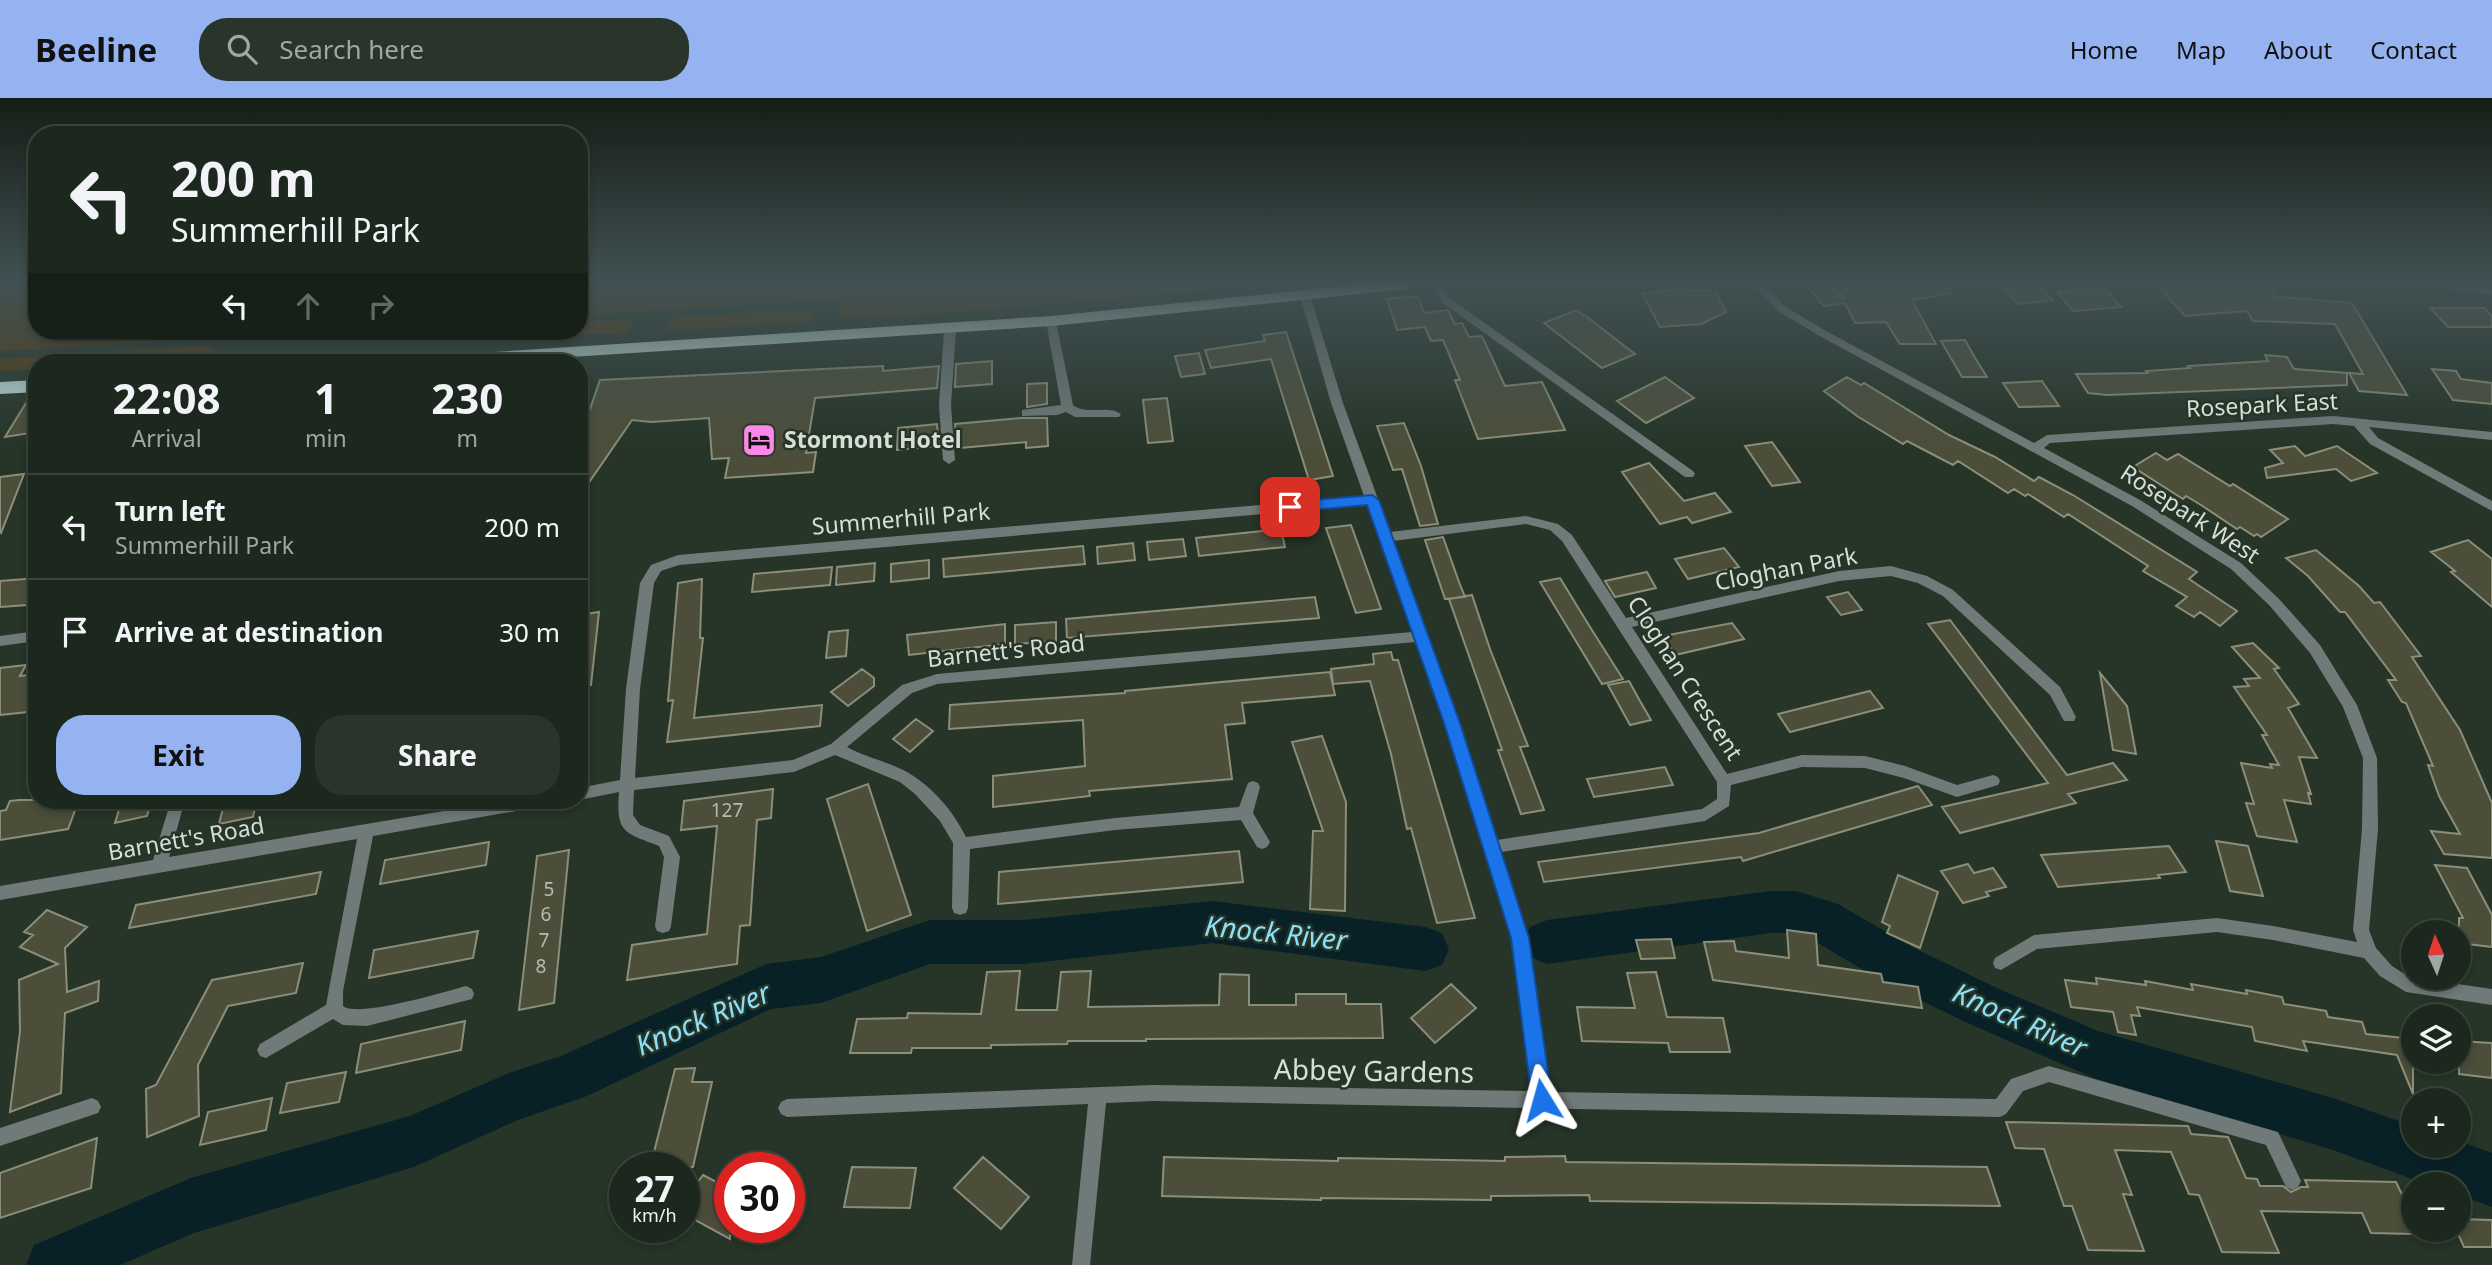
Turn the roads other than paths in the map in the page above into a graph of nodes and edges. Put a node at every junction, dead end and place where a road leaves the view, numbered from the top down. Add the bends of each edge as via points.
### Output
1 (797, 338) edge
2 (949, 338) edge
3 (1054, 338) edge
4 (1318, 338) edge
5 (1500, 338) edge
6 (1834, 338) edge
7 (545, 354) edge
8 (28, 386) edge
9 (0, 388) edge
10 (1067, 407) junction
11 (1026, 413) dead end
12 (1115, 414) dead end
13 (2358, 423) junction
14 (2492, 436) edge
15 (2037, 447) junction
16 (949, 460) dead end
17 (1689, 474) dead end
18 (1372, 500) junction
19 (2492, 507) edge
20 (1386, 537) junction
21 (1623, 624) junction
22 (1422, 636) junction
23 (28, 637) edge
24 (0, 641) edge
25 (2069, 717) dead end
26 (836, 748) junction
27 (1993, 780) dead end
28 (1724, 781) junction
29 (626, 785) junction
30 (1254, 787) dead end
31 (588, 792) edge
32 (175, 809) edge
33 (493, 809) edge
34 (1245, 813) junction
35 (366, 831) junction
36 (1262, 842) dead end
37 (961, 844) junction
38 (1491, 846) junction
39 (159, 866) junction
40 (0, 893) edge
41 (960, 908) dead end
42 (663, 926) dead end
43 (2369, 953) junction
44 (2001, 963) dead end
45 (466, 994) dead end
46 (2492, 997) edge
47 (334, 1009) junction
48 (265, 1050) dead end
49 (1098, 1094) junction
50 (1542, 1100) junction
51 (92, 1107) dead end
52 (787, 1108) dead end
53 (0, 1137) edge
54 (2292, 1181) dead end
55 (1081, 1265) edge

1 - 7 highway
2 - 16 street via 945,405
3 - 10 street
4 - 18 street
5 - 17 street
6 - 15 street, Rosepark West
8 - 9 highway
10 - 11 street
10 - 12 street via 1075,413
13 - 14 street, Rosepark East
13 - 15 street, Rosepark East via 2333,420 2071,437 2046,439
13 - 19 street via 2374,442
15 - 43 street, Rosepark West via 2236,566 2315,649 2350,705 2370,758 2370,829 2361,930
18 - 20 street
18 - 29 street, Summerhill Park via 678,560 656,568 647,583
20 - 21 street, Cloghan Crescent via 1526,520 1554,527 1567,538
20 - 22 street
21 - 25 street, Cloghan Park via 1839,576 1891,572 1922,579 1948,593 2055,691
21 - 28 street, Cloghan Crescent
22 - 26 street, Barnett's Road via 937,679 907,689
22 - 38 street
23 - 24 street
26 - 29 street, Barnett's Road via 794,766
26 - 37 street via 906,778 922,790
27 - 28 street via 1957,791 1865,762 1801,761
28 - 38 street, Cloghan Crescent via 1724,802 1705,816
29 - 31 street, Barnett's Road
29 - 42 street, Summerhill Park via 625,817 635,830 664,841 672,857
30 - 34 street
32 - 39 street
33 - 35 street, Barnett's Road
34 - 36 street
34 - 37 street
35 - 39 street, Barnett's Road
35 - 47 street
37 - 41 street
38 - 50 street via 1520,938
39 - 40 street, Barnett's Road
43 - 44 street via 2217,925 2034,942
43 - 46 street via 2406,984
45 - 47 street via 367,1018 343,1017
47 - 48 street
49 - 50 street, Abbey Gardens
49 - 52 street, Abbey Gardens
49 - 55 street
50 - 54 street, Abbey Gardens via 2000,1108 2017,1085 2049,1074 2272,1138
51 - 53 street

